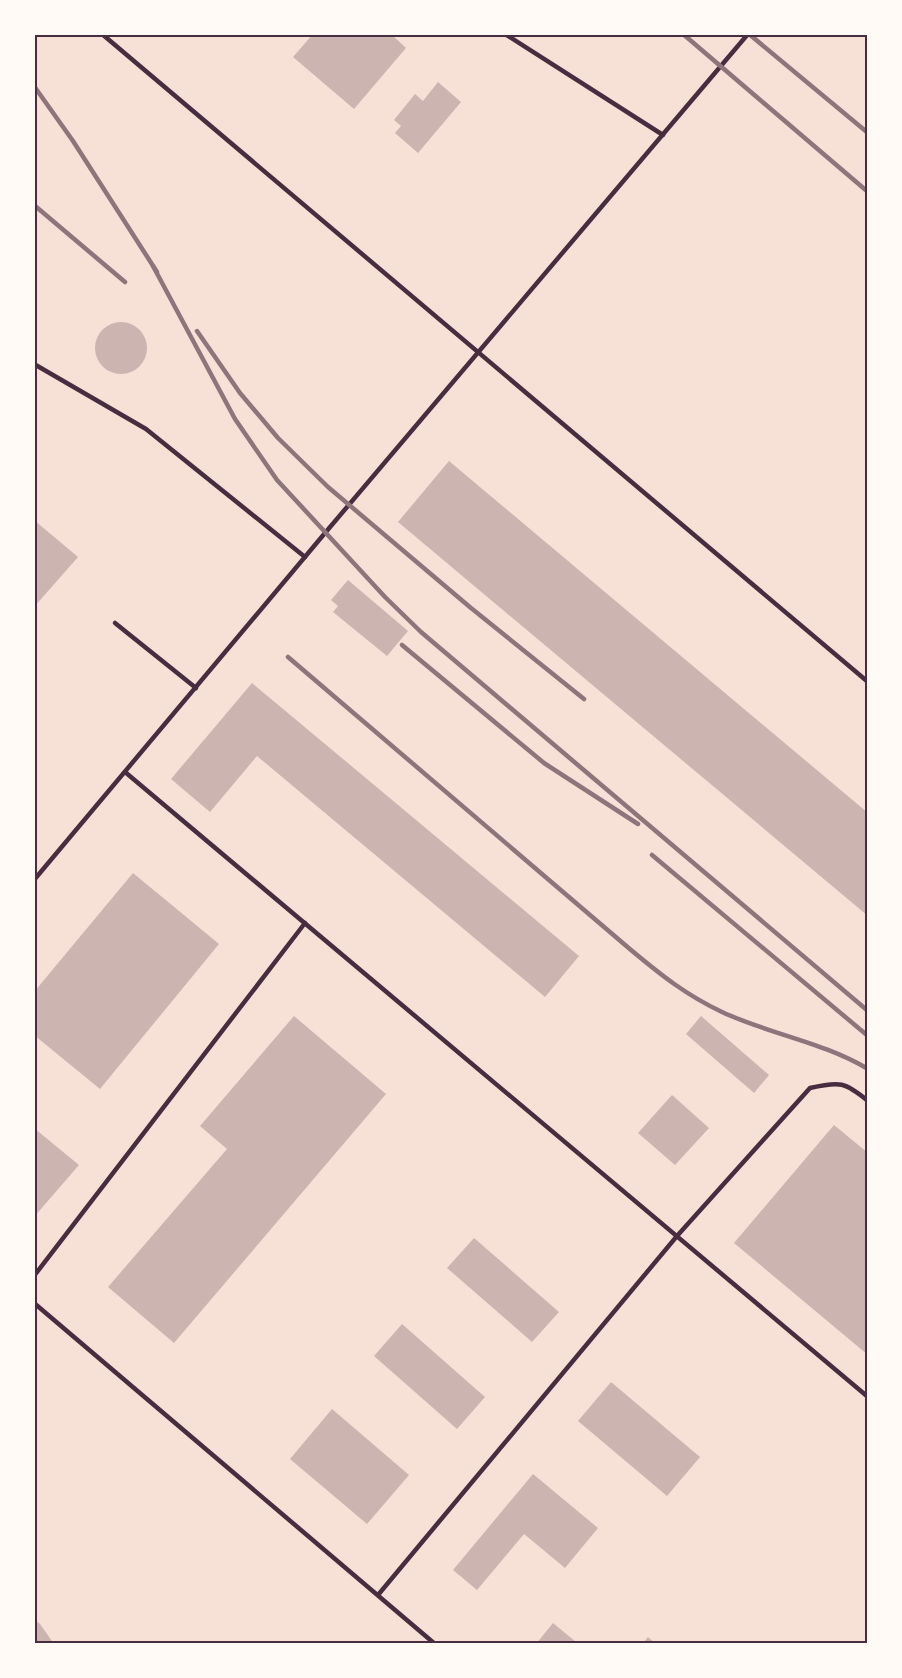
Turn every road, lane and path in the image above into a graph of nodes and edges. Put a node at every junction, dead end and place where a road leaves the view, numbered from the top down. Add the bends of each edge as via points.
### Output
1 (102, 34) edge
2 (505, 34) edge
3 (748, 34) edge
4 (663, 135) junction
5 (477, 353) junction
6 (34, 364) edge
7 (305, 557) junction
8 (115, 623) dead end
9 (867, 682) edge
10 (196, 688) junction
11 (125, 772) junction
12 (34, 880) edge
13 (305, 924) junction
14 (867, 1101) edge
15 (676, 1236) junction
16 (34, 1276) edge
17 (34, 1302) edge
18 (867, 1398) edge
19 (378, 1595) junction
20 (435, 1644) edge

1 - 5 lane
2 - 4 lane
3 - 4 lane
4 - 5 lane
5 - 7 lane
5 - 9 lane
6 - 7 lane via 146,429
7 - 10 lane
8 - 10 lane
10 - 11 lane
11 - 12 lane
11 - 13 lane
13 - 15 lane
13 - 16 lane
14 - 15 lane via 849,1086 828,1084 810,1088
15 - 18 lane
15 - 19 lane
17 - 19 lane
19 - 20 lane

